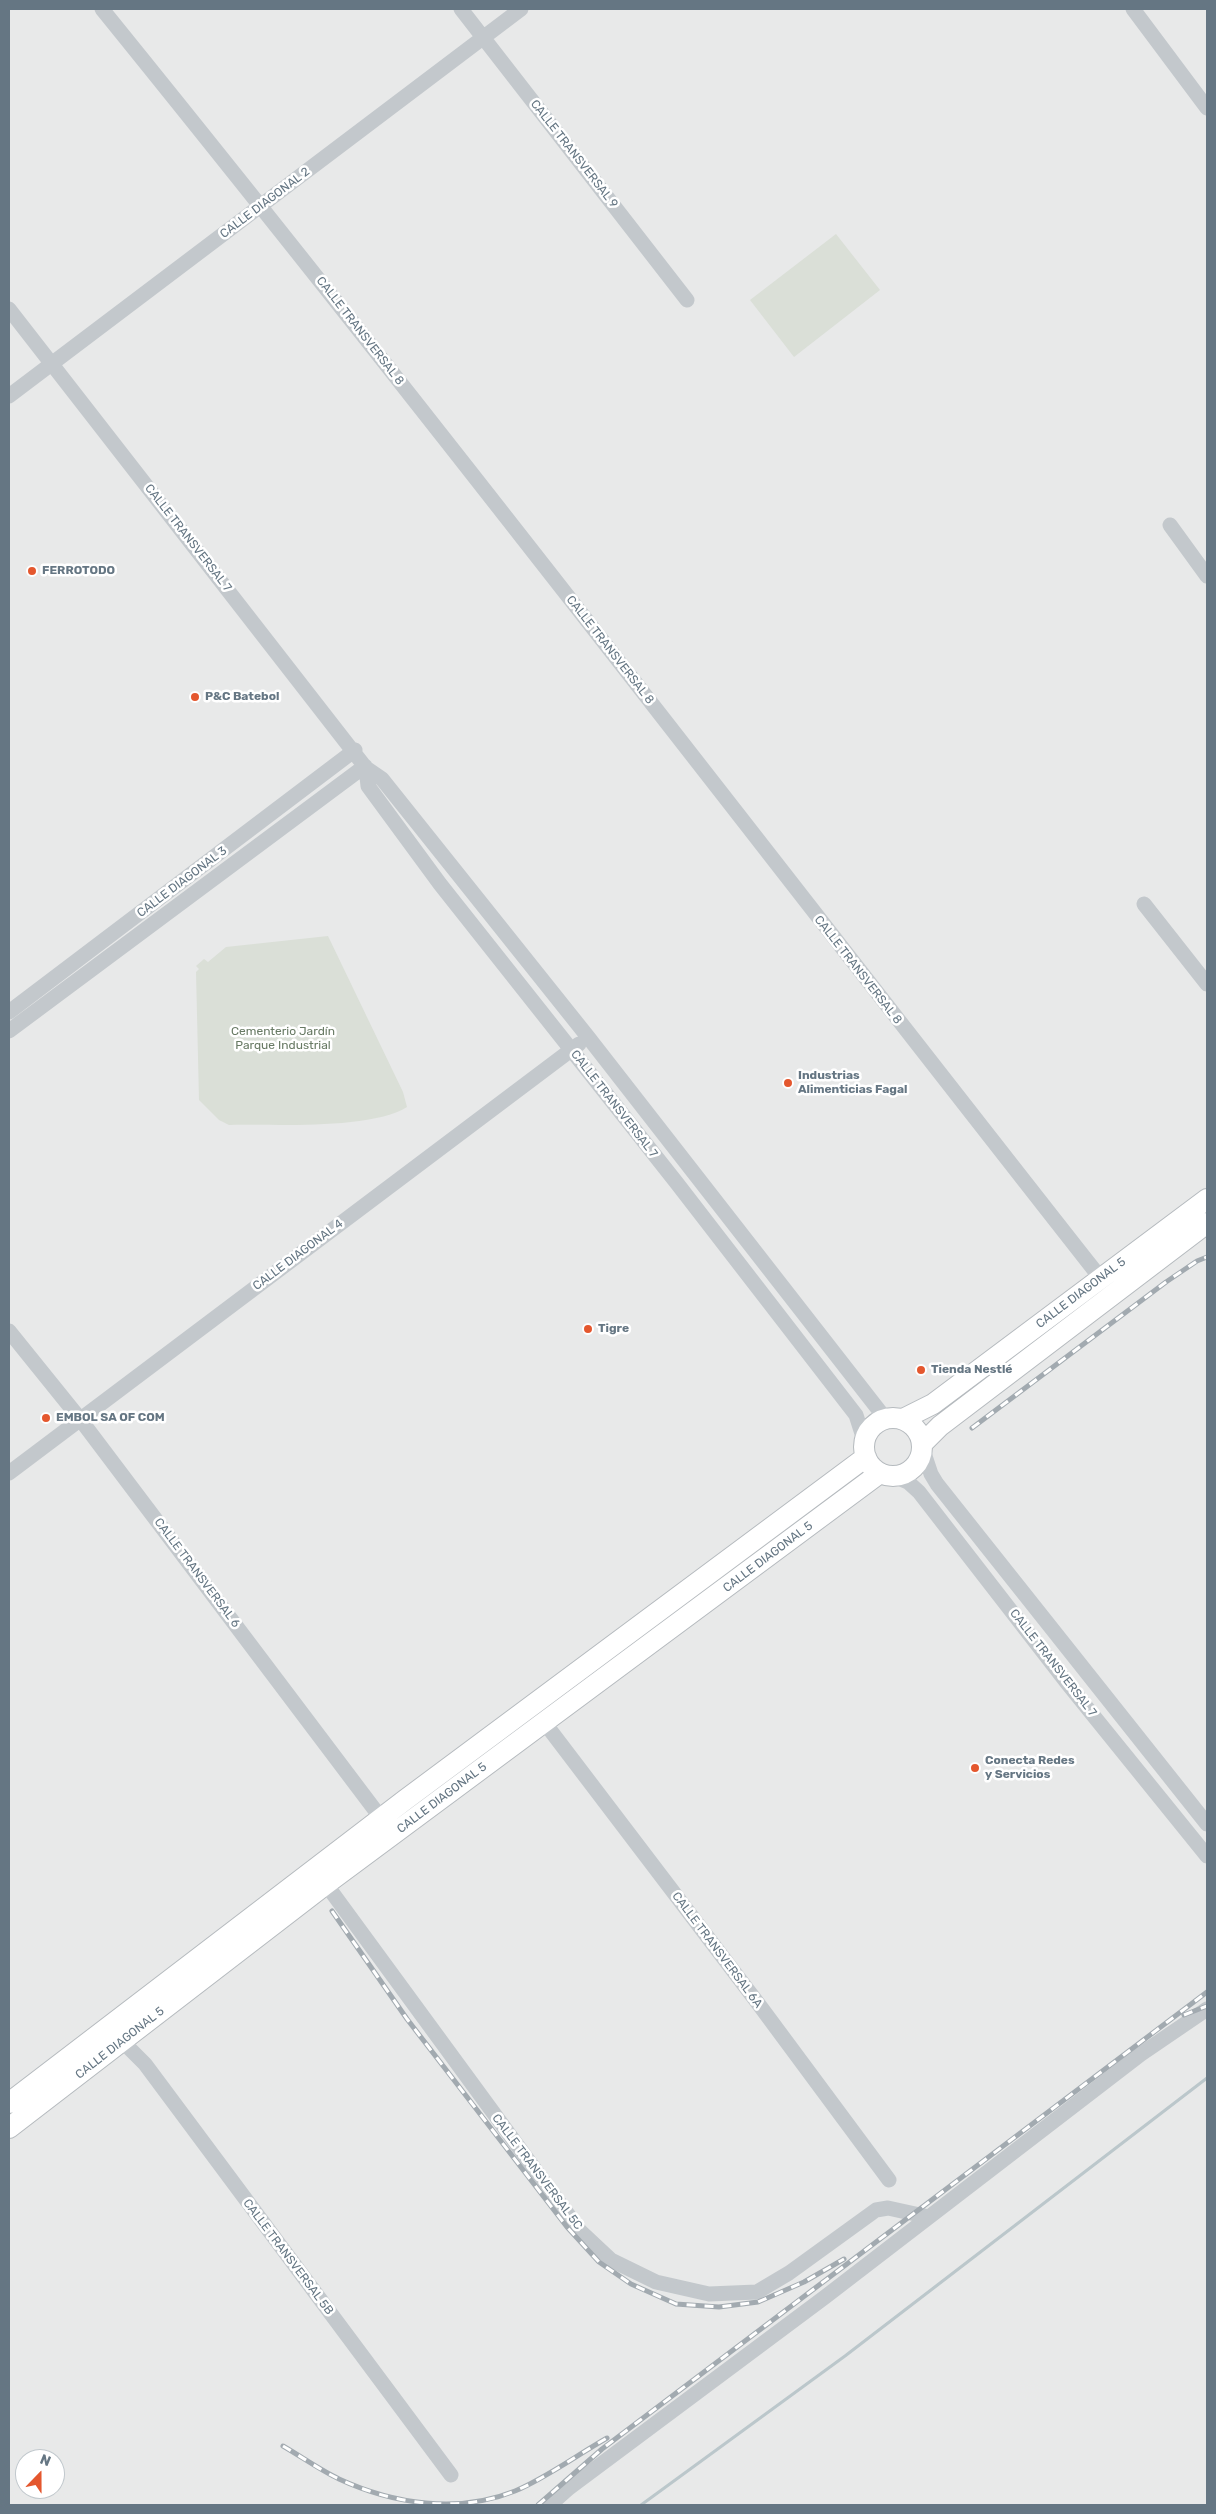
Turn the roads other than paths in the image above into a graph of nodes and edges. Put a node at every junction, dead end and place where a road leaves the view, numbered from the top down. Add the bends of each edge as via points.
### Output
1 (102, 9) edge
2 (461, 9) edge
3 (521, 9) edge
4 (1133, 9) edge
5 (483, 38) junction
6 (1207, 108) edge
7 (262, 206) junction
8 (687, 300) dead end
9 (9, 309) edge
10 (52, 363) junction
11 (9, 396) edge
12 (1170, 525) dead end
13 (1207, 576) edge
14 (354, 750) junction
15 (365, 767) junction
16 (1144, 904) dead end
17 (1207, 984) edge
18 (9, 1012) edge
19 (9, 1031) edge
20 (588, 1037) junction
21 (572, 1050) junction
22 (1207, 1199) edge
23 (1207, 1223) edge
24 (1108, 1285) junction
25 (787, 1295) junction
26 (772, 1306) junction
27 (9, 1331) edge
28 (80, 1419) junction
29 (894, 1419) junction
30 (923, 1446) junction
31 (865, 1448) junction
32 (9, 1473) edge
33 (887, 1475) junction
34 (1014, 1578) junction
35 (997, 1591) junction
36 (598, 1655) junction
37 (611, 1674) junction
38 (544, 1722) junction
39 (1138, 1736) junction
40 (1120, 1748) junction
41 (381, 1818) junction
42 (1207, 1824) edge
43 (1207, 1856) edge
44 (320, 1876) junction
45 (234, 1944) junction
46 (1207, 2009) edge
47 (122, 2041) junction
48 (9, 2103) edge
49 (9, 2128) edge
50 (889, 2180) dead end
51 (929, 2217) junction
52 (451, 2475) dead end
53 (550, 2505) edge

1 - 7 street, CALLE TRANSVERSAL 8
2 - 5 street, CALLE TRANSVERSAL 9
3 - 5 street, CALLE DIAGONAL 2
4 - 6 street
5 - 7 street, CALLE DIAGONAL 2
5 - 8 street, CALLE TRANSVERSAL 9
7 - 10 street, CALLE DIAGONAL 2
7 - 24 street, CALLE TRANSVERSAL 8 via 1082,1256
9 - 10 street, CALLE TRANSVERSAL 7
10 - 11 street, CALLE DIAGONAL 2
10 - 14 street, CALLE TRANSVERSAL 7
12 - 13 street
14 - 15 street, CALLE TRANSVERSAL 7
14 - 18 street, CALLE DIAGONAL 3
15 - 19 street
15 - 20 street, CALLE TRANSVERSAL 7 via 382,779
15 - 21 street, CALLE TRANSVERSAL 7 via 368,786 440,884
16 - 17 street
20 - 21 street, CALLE DIAGONAL 4
20 - 25 street, CALLE TRANSVERSAL 7
21 - 26 street, CALLE TRANSVERSAL 7
21 - 28 street, CALLE DIAGONAL 4
22 - 24 main road, CALLE DIAGONAL 5
23 - 24 main road, CALLE DIAGONAL 5
24 - 29 main road, CALLE DIAGONAL 5 via 933,1404
24 - 30 main road, CALLE DIAGONAL 5 via 940,1426
25 - 26 street
25 - 29 street, CALLE TRANSVERSAL 7
26 - 31 street, CALLE TRANSVERSAL 7 via 856,1415
27 - 28 street, CALLE TRANSVERSAL 6
28 - 32 street, CALLE DIAGONAL 4
28 - 41 street, CALLE TRANSVERSAL 6
29 - 30 main road via 916,1428
29 - 31 main road via 872,1426
30 - 33 main road via 916,1466 910,1471
30 - 34 street, CALLE TRANSVERSAL 7 via 937,1484
31 - 33 main road
31 - 36 main road, CALLE DIAGONAL 5
33 - 35 street, CALLE TRANSVERSAL 7 via 908,1482 918,1492
33 - 37 main road, CALLE DIAGONAL 5
34 - 35 street
34 - 39 street, CALLE TRANSVERSAL 7
35 - 40 street, CALLE TRANSVERSAL 7
36 - 37 main road
36 - 41 main road, CALLE DIAGONAL 5
37 - 38 main road, CALLE DIAGONAL 5
38 - 44 main road, CALLE DIAGONAL 5
38 - 50 street, CALLE TRANSVERSAL 6A
39 - 40 street
39 - 42 street, CALLE TRANSVERSAL 7
40 - 43 street, CALLE TRANSVERSAL 7
41 - 44 main road, CALLE DIAGONAL 5
44 - 45 main road, CALLE DIAGONAL 5
44 - 51 street, CALLE TRANSVERSAL 5C via 580,2230 610,2260 656,2282 710,2294 757,2292 789,2273 876,2210 888,2208
45 - 47 main road, CALLE DIAGONAL 5
45 - 48 main road, CALLE DIAGONAL 5
46 - 51 street via 1142,2054
47 - 49 main road, CALLE DIAGONAL 5
47 - 52 street, CALLE TRANSVERSAL 5B via 144,2064
51 - 53 street via 630,2441

